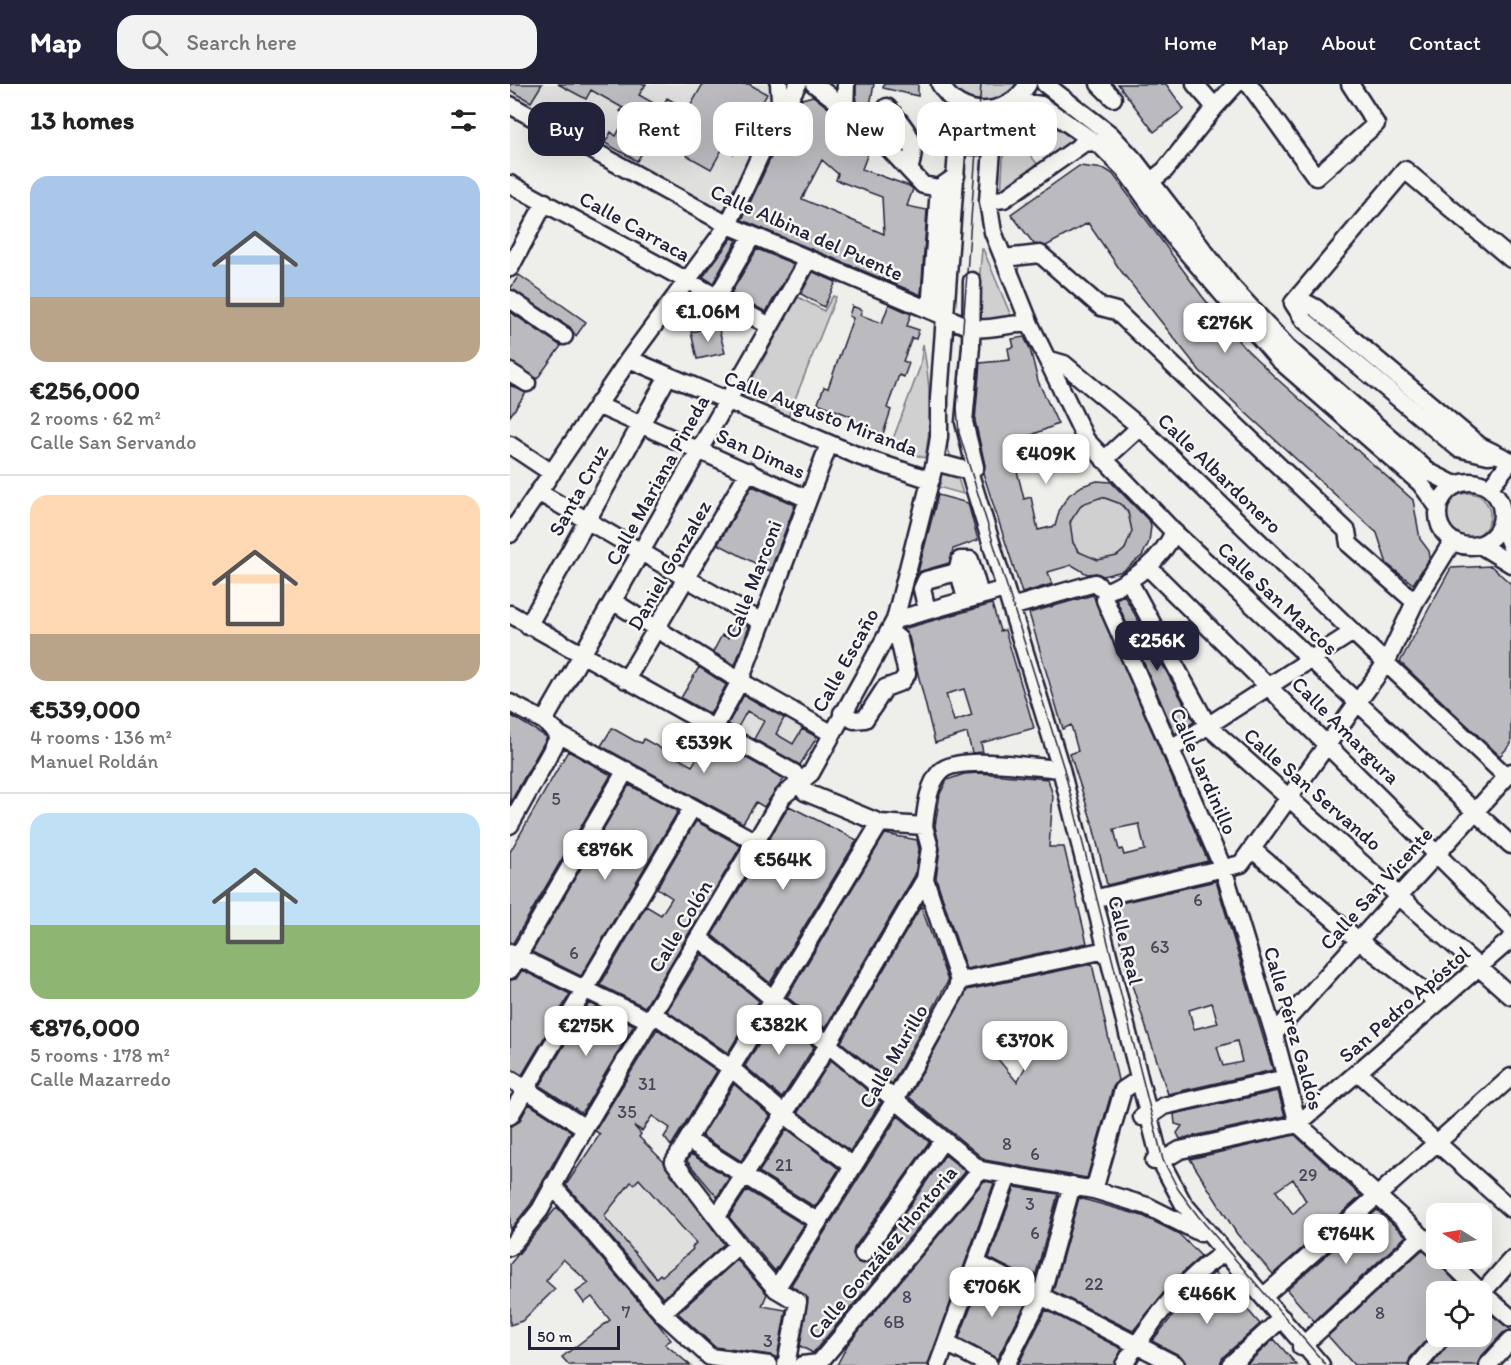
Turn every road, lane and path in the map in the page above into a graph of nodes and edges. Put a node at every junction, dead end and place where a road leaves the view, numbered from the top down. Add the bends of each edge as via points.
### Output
1 (779, 84) edge
2 (798, 84) edge
3 (814, 84) edge
4 (846, 84) edge
5 (940, 84) edge
6 (1028, 84) edge
7 (1045, 84) edge
8 (1098, 84) edge
9 (1195, 84) edge
10 (1236, 84) edge
11 (1249, 84) edge
12 (1350, 84) edge
13 (1113, 98) dead end
14 (954, 101) joint
15 (779, 102) edge
16 (788, 102) edge
17 (836, 102) edge
18 (844, 102) edge
19 (1011, 102) edge
20 (511, 107) edge
21 (1215, 107) junction
22 (1057, 116) edge
23 (905, 127) edge
24 (1094, 142) junction
25 (760, 156) edge
26 (897, 156) edge
27 (992, 156) edge
28 (909, 169) junction
29 (956, 176) junction
30 (1151, 181) junction
31 (510, 184) edge
32 (939, 188) junction
33 (988, 201) junction
34 (545, 202) junction
35 (728, 225) junction
36 (752, 236) junction
37 (1004, 258) junction
38 (1511, 259) edge
39 (808, 260) junction
40 (510, 268) edge
41 (687, 280) junction
42 (972, 281) dead end
43 (717, 297) junction
44 (972, 298) junction
45 (510, 299) edge
46 (939, 304) junction
47 (1030, 324) junction
48 (770, 326) junction
49 (972, 328) junction
50 (564, 336) dead end
51 (629, 359) junction
52 (1047, 359) junction
53 (510, 372) edge
54 (668, 376) junction
55 (527, 383) dead end
56 (728, 401) junction
57 (597, 405) junction
58 (641, 424) junction
59 (1140, 427) junction
60 (829, 444) junction
61 (510, 445) edge
62 (700, 450) junction
63 (1506, 459) edge
64 (1104, 460) junction
65 (935, 462) junction
66 (749, 471) junction
67 (552, 473) junction
68 (970, 476) junction
69 (931, 480) junction
70 (1455, 485) junction
71 (1488, 488) junction
72 (538, 492) junction
73 (808, 499) junction
74 (1438, 507) junction
75 (586, 522) junction
76 (1501, 522) junction
77 (1174, 532) junction
78 (510, 534) edge
79 (1452, 542) junction
80 (1480, 545) junction
81 (1511, 547) edge
82 (642, 553) junction
83 (1511, 564) edge
84 (1148, 567) junction
85 (688, 579) junction
86 (1129, 581) junction
87 (1005, 589) junction
88 (1106, 592) junction
89 (973, 597) junction
90 (614, 602) junction
91 (1415, 602) junction
92 (1011, 607) junction
93 (927, 610) junction
94 (510, 614) edge
95 (760, 621) junction
96 (528, 626) junction
97 (892, 626) junction
98 (657, 631) junction
99 (1353, 632) junction
100 (583, 656) junction
101 (1312, 660) junction
102 (1386, 663) junction
103 (626, 680) junction
104 (740, 681) junction
105 (1271, 687) junction
106 (510, 703) edge
107 (1359, 703) junction
108 (842, 713) junction
109 (544, 721) junction
110 (1208, 726) junction
111 (715, 727) junction
112 (831, 733) junction
113 (560, 735) junction
114 (1329, 744) junction
115 (1170, 750) junction
116 (1061, 769) junction
117 (626, 770) junction
118 (1509, 774) edge
119 (797, 786) junction
120 (1290, 798) junction
121 (692, 807) junction
122 (1475, 813) junction
123 (880, 823) junction
124 (510, 825) edge
125 (924, 826) junction
126 (756, 842) junction
127 (1511, 845) edge
128 (1253, 850) junction
129 (1437, 853) junction
130 (1223, 868) junction
131 (925, 879) junction
132 (1398, 895) junction
133 (1093, 899) junction
134 (1511, 928) edge
135 (699, 938) junction
136 (1511, 939) edge
137 (1358, 940) junction
138 (1106, 950) junction
139 (512, 960) edge
140 (1480, 968) junction
141 (959, 981) junction
142 (586, 989) junction
143 (1511, 996) edge
144 (773, 999) junction
145 (1438, 1002) junction
146 (652, 1017) junction
147 (1274, 1034) junction
148 (828, 1044) junction
149 (732, 1069) junction
150 (1359, 1074) junction
151 (1511, 1077) edge
152 (1286, 1078) junction
153 (510, 1079) edge
154 (1138, 1080) junction
155 (526, 1090) junction
156 (895, 1100) junction
157 (784, 1114) junction
158 (510, 1116) edge
159 (1145, 1117) junction
160 (1298, 1124) junction
161 (585, 1128) junction
162 (688, 1140) junction
163 (943, 1140) junction
164 (1438, 1143) junction
165 (1157, 1160) junction
166 (853, 1166) junction
167 (980, 1170) junction
168 (744, 1176) junction
169 (1008, 1176) junction
170 (552, 1185) junction
171 (1072, 1185) junction
172 (1094, 1190) junction
173 (1378, 1197) junction
174 (1511, 1209) edge
175 (718, 1215) junction
176 (817, 1221) junction
177 (1422, 1236) junction
178 (1426, 1240) edge
179 (738, 1245) junction
180 (510, 1247) edge
181 (1219, 1247) junction
182 (863, 1254) dead end
183 (1511, 1260) edge
184 (976, 1263) junction
185 (1458, 1269) edge
186 (1470, 1281) edge
187 (1492, 1281) edge
188 (776, 1289) junction
189 (1041, 1296) junction
190 (1264, 1296) junction
191 (1492, 1301) edge
192 (662, 1313) junction
193 (1282, 1318) junction
194 (1511, 1318) edge
195 (1511, 1340) edge
196 (946, 1343) junction
197 (1136, 1345) junction
198 (1302, 1345) junction
199 (1434, 1347) edge
200 (706, 1361) edge
201 (822, 1364) edge
202 (769, 1365) edge
203 (786, 1365) edge
204 (802, 1365) edge
205 (938, 1365) edge
206 (989, 1365) edge
207 (1006, 1365) edge
208 (1124, 1365) edge
209 (1176, 1365) edge
210 (1230, 1365) edge
211 (1321, 1365) edge
212 (1418, 1365) edge
213 (1488, 1365) edge

1 - 15 street
2 - 16 street
3 - 17 street
4 - 18 street
5 - 14 street
6 - 19 street
7 - 30 street via 1110,134
8 - 13 street
9 - 21 street
10 - 21 street
11 - 12 street via 1316,177 1376,124
14 - 29 street via 959,124
20 - 35 street, Calle Albina del Puente
21 - 30 street via 1165,170
22 - 24 street
23 - 28 street via 910,132 914,157
24 - 33 street via 1084,143 1004,199
24 - 74 street via 1125,170 1186,252 1278,359 1420,483
25 - 35 street
26 - 28 street
27 - 33 street, Calle San Marcos
28 - 32 street via 923,184
29 - 32 street
29 - 46 street
30 - 70 street via 1231,285 1288,348 1429,472
31 - 34 street, Calle Carraca
32 - 46 street
33 - 37 street, Calle San Marcos via 993,232
34 - 40 street
34 - 41 street, Calle Carraca
35 - 36 street, Calle Albina del Puente
35 - 41 street
36 - 39 street, Calle Albina del Puente
36 - 43 street
37 - 47 street, Calle San Marcos
37 - 91 street via 1040,254 1101,307 1116,311 1347,531 1349,544
38 - 63 street via 1405,170 1293,303 1304,320 1458,448
39 - 46 street, Calle Albina del Puente
39 - 48 street, Calle Mariana Pineda
41 - 43 street, Calle Carraca
41 - 51 street
42 - 44 street
43 - 48 street, Calle Carraca
44 - 46 street
44 - 49 street
45 - 50 street
46 - 49 street, Calle Albina del Puente
46 - 65 street, Calle Escaño
47 - 49 street
47 - 52 street, Calle San Marcos
48 - 56 street, Calle Mariana Pineda
49 - 68 street, Calle Real via 964,422 975,467
51 - 54 street, Calle Augusto Miranda
51 - 57 street
52 - 59 street, Calle Albardonero via 1064,364
52 - 64 street, Calle San Marcos via 1086,440
53 - 55 street
54 - 56 street, Calle Augusto Miranda
54 - 58 street, Santa Cruz
56 - 60 street, Calle Augusto Miranda
56 - 62 street, Calle Mariana Pineda
57 - 58 street, San Dimas
57 - 67 street
58 - 62 street, San Dimas
58 - 75 street, Santa Cruz
59 - 64 street
59 - 99 street, Calle Albardonero
60 - 69 street, Calle Augusto Miranda
60 - 73 street, Calle Marconi
61 - 67 street
62 - 66 street, San Dimas
62 - 82 street, Calle Mariana Pineda
63 - 71 street
64 - 77 street, Calle San Marcos
65 - 68 street
65 - 69 street, Calle Escaño
66 - 73 street, San Dimas
66 - 85 street, Daniel Gonzalez
67 - 72 street
68 - 87 street, Calle Real
69 - 97 street, Calle Escaño
70 - 71 street via 1472,482
70 - 74 street
71 - 76 street via 1500,503
72 - 75 street
72 - 78 street
73 - 95 street, Calle Marconi
74 - 79 street via 1439,526
75 - 82 street
75 - 96 street, Santa Cruz
76 - 80 street via 1497,532
76 - 81 street
77 - 84 street via 1165,551
77 - 101 street, Calle San Marcos
79 - 80 street via 1461,546
79 - 91 street
80 - 83 street
82 - 85 street
82 - 90 street, Calle Mariana Pineda
84 - 86 street
84 - 105 street, Calle Amargura
85 - 95 street
85 - 98 street, Daniel Gonzalez
86 - 88 street
86 - 110 street, Calle San Servando
87 - 89 street
87 - 92 street, Calle Real
88 - 92 street via 1095,583
88 - 115 street, Calle Jardinillo via 1104,600
89 - 93 street
89 - 93 street via 957,573 926,580 922,594
90 - 98 street
90 - 100 street, Calle Mariana Pineda
91 - 102 street
92 - 116 street, Calle Real
93 - 97 street
94 - 96 street
95 - 104 street, Calle Marconi
96 - 100 street
97 - 108 street, Calle Escaño
97 - 108 street via 899,639 906,677 885,688 865,719 854,720
98 - 103 street, Daniel Gonzalez
98 - 104 street
99 - 101 street
99 - 102 street, Calle Albardonero
100 - 103 street
100 - 109 street, Calle Mariana Pineda
101 - 105 street
101 - 107 street, Calle San Marcos
102 - 107 street
102 - 118 street, Calle Albardonero
103 - 111 street
104 - 111 street, Calle Marconi
104 - 112 street
105 - 110 street
105 - 114 street, Calle Amargura
106 - 109 street
107 - 114 street
107 - 122 street, Calle San Marcos
108 - 112 street, Calle Escaño
109 - 113 street
110 - 115 street
110 - 120 street, Calle San Servando
111 - 119 street via 794,773
112 - 119 street, Calle Escaño via 811,773
113 - 117 street
113 - 124 street
114 - 120 street
114 - 129 street, Calle Amargura
115 - 130 street, Calle Jardinillo
116 - 125 street via 974,763 946,767 935,779
116 - 133 street, Calle Real
117 - 121 street
117 - 139 street
118 - 122 street, Calle San Vicente
119 - 123 street
119 - 126 street, Calle Colón via 783,796
120 - 128 street
120 - 132 street, Calle San Servando
121 - 126 street
121 - 142 street
122 - 127 street, Calle San Marcos
122 - 129 street, Calle San Vicente
123 - 125 street
123 - 144 street
125 - 131 street via 930,848
126 - 135 street, Calle Colón
128 - 130 street via 1241,864
128 - 137 street
129 - 132 street, Calle San Vicente
129 - 134 street, Calle Amargura
130 - 133 street
130 - 147 street, Calle Pérez Galdós
131 - 141 street
131 - 148 street
132 - 137 street, Calle San Vicente
132 - 140 street, Calle San Servando
133 - 138 street, Calle Real
135 - 144 street
135 - 146 street, Calle Colón
136 - 140 street, San Pedro Apóstol
137 - 145 street
137 - 147 street, Calle San Vicente
138 - 141 street
138 - 154 street, Calle Real
139 - 142 street
140 - 143 street, Calle San Servando
140 - 145 street, San Pedro Apóstol
141 - 156 street, Calle Murillo
142 - 146 street
142 - 155 street
144 - 148 street
144 - 149 street
145 - 150 street, San Pedro Apóstol
146 - 149 street
146 - 161 street, Calle Colón
147 - 152 street, Calle Pérez Galdós
148 - 156 street
148 - 157 street
149 - 157 street
149 - 162 street
150 - 160 street, San Pedro Apóstol
150 - 164 street
151 - 164 street
152 - 159 street via 1164,1106
152 - 160 street, Calle Pérez Galdós
153 - 155 street
154 - 159 street, Calle Real
154 - 172 street via 1123,1090
155 - 158 street
155 - 161 street
156 - 163 street
156 - 166 street, Calle Murillo
157 - 166 street
157 - 168 street
159 - 165 street, Calle Real
160 - 165 street via 1180,1150
160 - 173 street, Calle Pérez Galdós
161 - 170 street, Calle Colón
162 - 168 street
162 - 175 street via 674,1162
163 - 167 street
163 - 182 street
164 - 173 street
164 - 174 street
165 - 181 street, Calle Real via 1183,1203
166 - 176 street, Calle Murillo
167 - 169 street
167 - 201 street, Calle González Hontoria
168 - 175 street
168 - 176 street
169 - 171 street
169 - 184 street
170 - 180 street, Calle Colón via 540,1209
170 - 192 street
171 - 172 street
171 - 189 street
172 - 181 street via 1164,1213
173 - 177 street, Calle Pérez Galdós
173 - 190 street
175 - 179 street
176 - 188 street, Calle Murillo
177 - 178 street, Calle Pérez Galdós
177 - 198 street
179 - 188 street
179 - 192 street
181 - 190 street, Calle Real
181 - 197 street via 1212,1260
183 - 187 street
184 - 189 street
184 - 196 street
185 - 186 street
188 - 203 street via 798,1302
189 - 197 street
189 - 207 street
190 - 193 street, Calle Real
191 - 194 street
192 - 200 street
193 - 198 street, Calle Real
193 - 210 street
195 - 213 street
196 - 205 street
196 - 206 street
197 - 208 street
197 - 209 street
198 - 211 street, Calle Real
199 - 212 street
200 - 202 street
201 - 204 street

